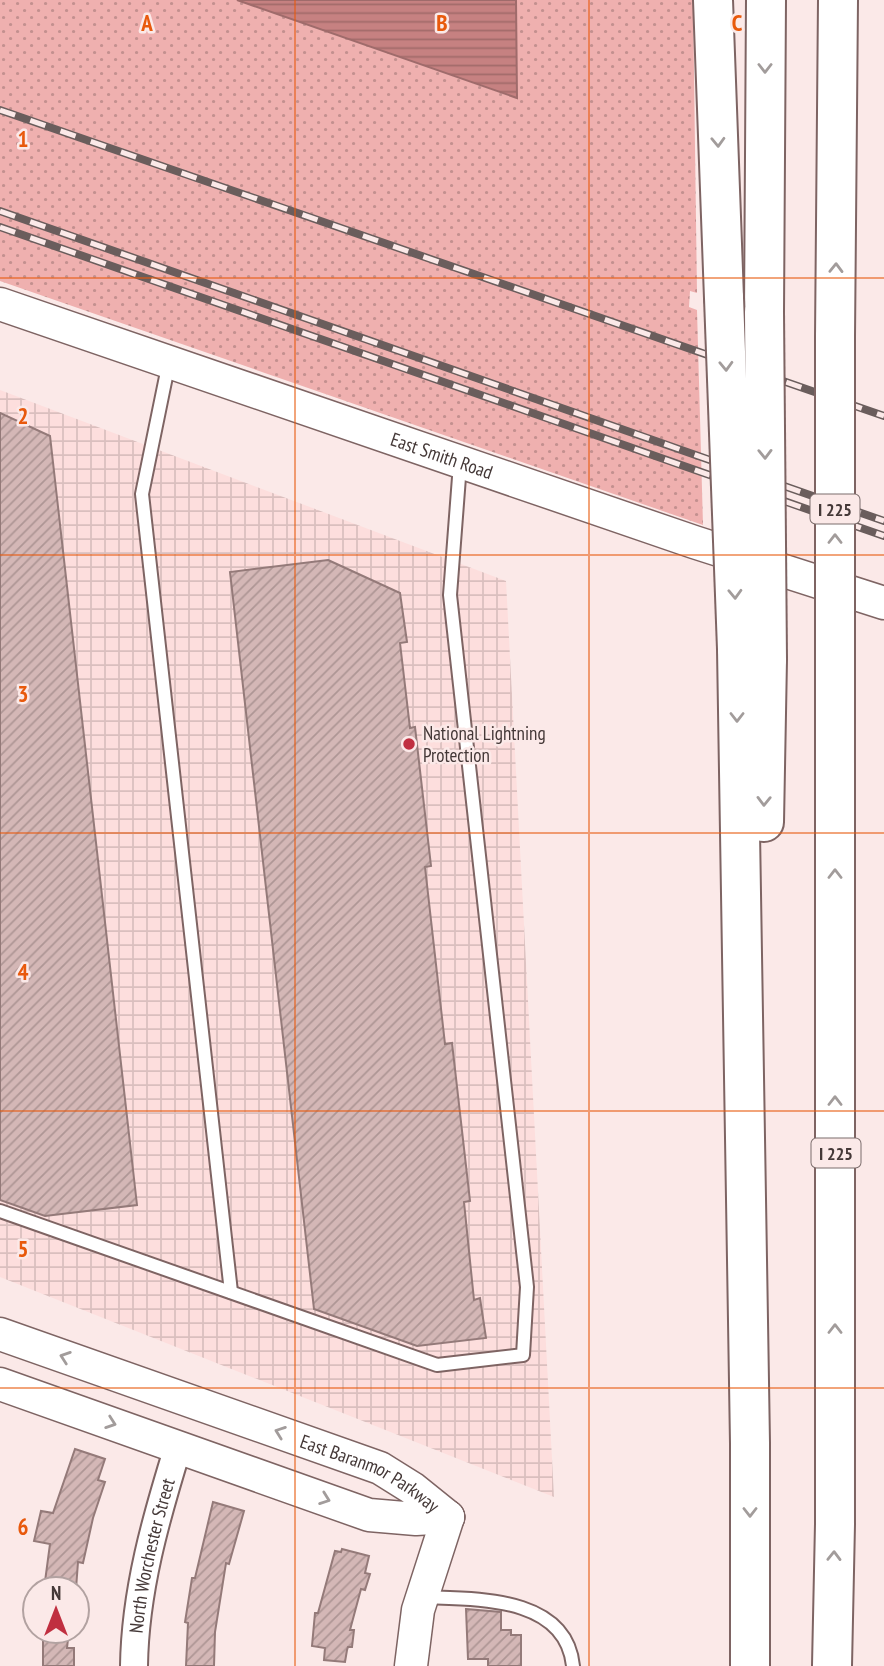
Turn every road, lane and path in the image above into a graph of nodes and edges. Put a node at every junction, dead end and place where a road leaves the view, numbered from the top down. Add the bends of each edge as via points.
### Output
1 (713, 0) edge
2 (766, 0) edge
3 (839, 3) edge
4 (0, 304) edge
5 (169, 362) junction
6 (461, 462) junction
7 (884, 603) edge
8 (752, 654) junction
9 (0, 1211) edge
10 (231, 1292) junction
11 (0, 1334) edge
12 (0, 1384) edge
13 (178, 1447) junction
14 (448, 1517) junction
15 (422, 1597) junction
16 (134, 1666) edge
17 (411, 1666) edge
18 (573, 1666) edge
19 (750, 1666) edge
20 (832, 1666) edge

1 -> 8 highway, bridge via 723,298
2 -> 8 highway, bridge via 764,312
20 -> 3 highway, I 225, bridge
4 - 5 street, East Smith Road
5 - 6 street, East Smith Road
5 - 10 lane via 142,494
6 - 7 street, East Smith Road
6 - 10 lane via 450,595 527,1287 523,1355 437,1365
8 -> 19 highway
9 - 10 lane
14 -> 11 street, East Baranmor Parkway via 380,1468
12 -> 13 street, East Baranmor Parkway
13 -> 14 street, East Baranmor Parkway via 369,1515
13 - 16 street, North Worchester Street via 147,1558
14 - 15 street
15 - 17 street
15 - 18 lane via 528,1609 561,1636 572,1654

